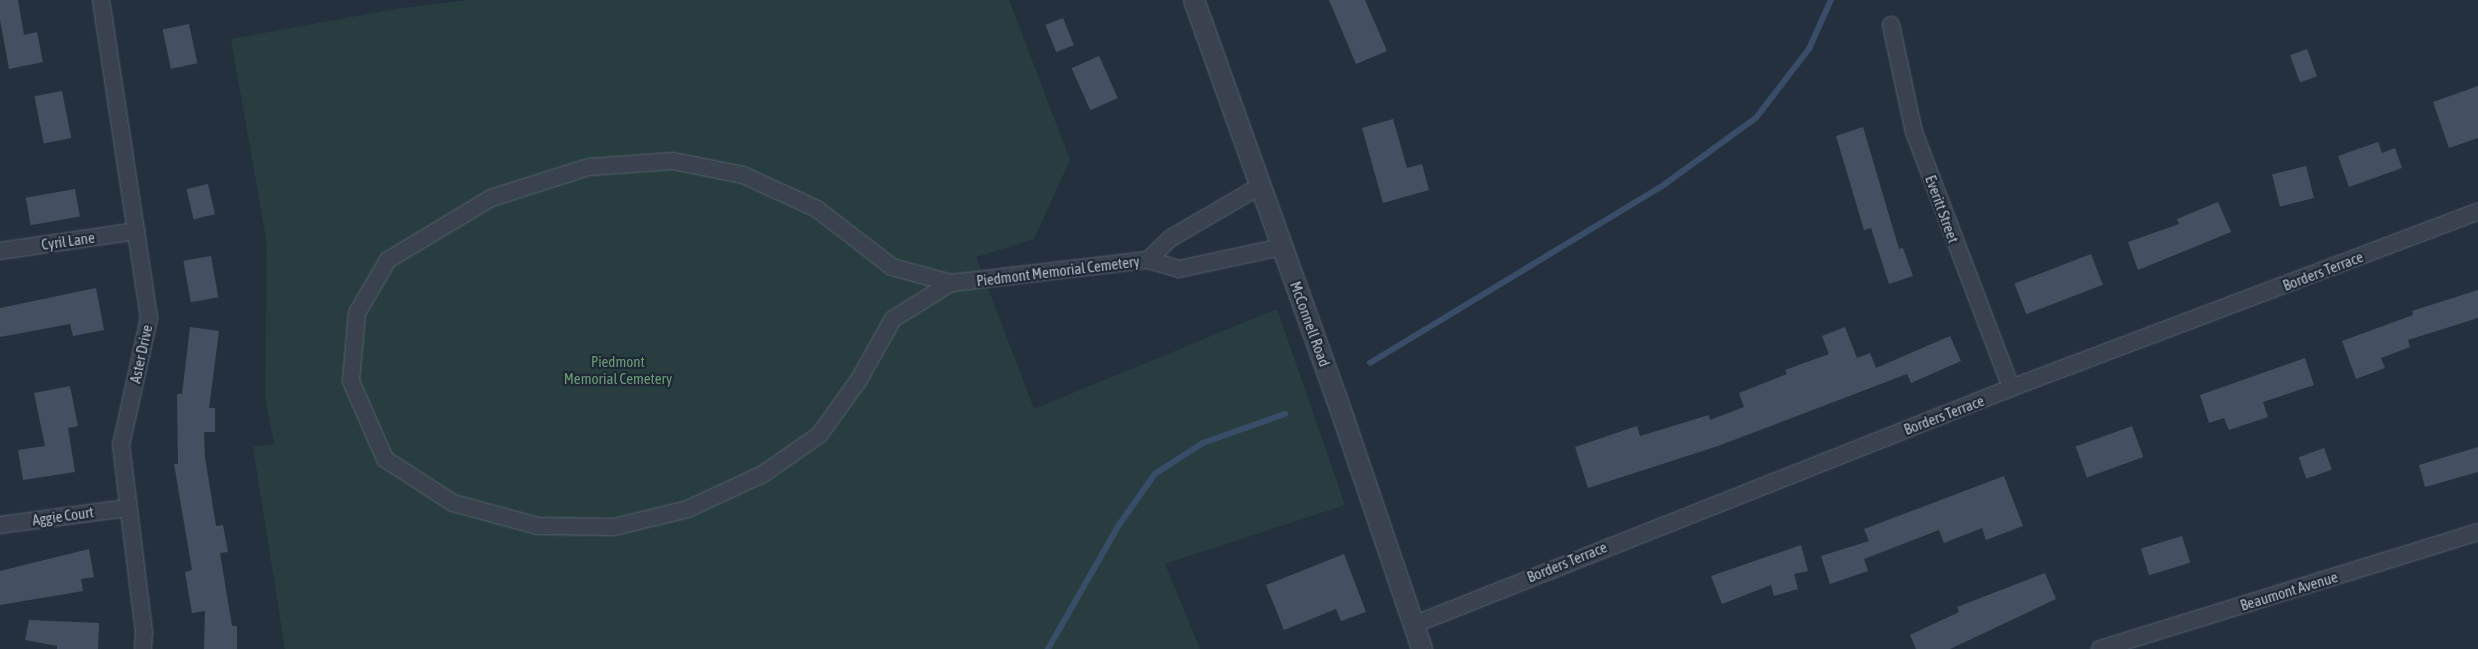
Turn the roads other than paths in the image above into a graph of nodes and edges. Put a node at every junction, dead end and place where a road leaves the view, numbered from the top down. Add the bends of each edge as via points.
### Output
1 (101, 0) edge
2 (1194, 0) edge
3 (1891, 25) dead end
4 (1260, 186) junction
5 (2478, 212) edge
6 (137, 231) junction
7 (1282, 247) junction
8 (0, 251) edge
9 (1148, 260) junction
10 (951, 283) junction
11 (2011, 388) junction
12 (126, 508) junction
13 (0, 525) edge
14 (2478, 532) edge
15 (1413, 624) junction
16 (143, 649) edge
17 (1422, 649) edge
18 (2100, 649) edge

1 - 6 street, Aster Drive
2 - 4 street, McConnell Road
3 - 11 street, Everitt Street via 1914,132
4 - 7 street, McConnell Road
4 - 9 street via 1171,238
5 - 11 street, Borders Terrace
6 - 8 street, Cyril Lane
6 - 12 street, Aster Drive via 149,318 121,445
7 - 9 street, Piedmont Memorial Cemetery via 1179,268
7 - 15 street, McConnell Road
9 - 10 street, Piedmont Memorial Cemetery
10 - 10 street, Piedmont Memorial Cemetery via 892,267 817,209 743,175 673,161 589,167 491,198 388,260 358,313 351,381 385,459 453,504 538,526 614,527 688,509 763,474 819,435 858,381 893,319
11 - 15 street, Borders Terrace
12 - 13 street, Aggie Court
12 - 16 street, Aster Drive via 144,633
14 - 18 street, Beaumont Avenue
15 - 17 street, McConnell Road

